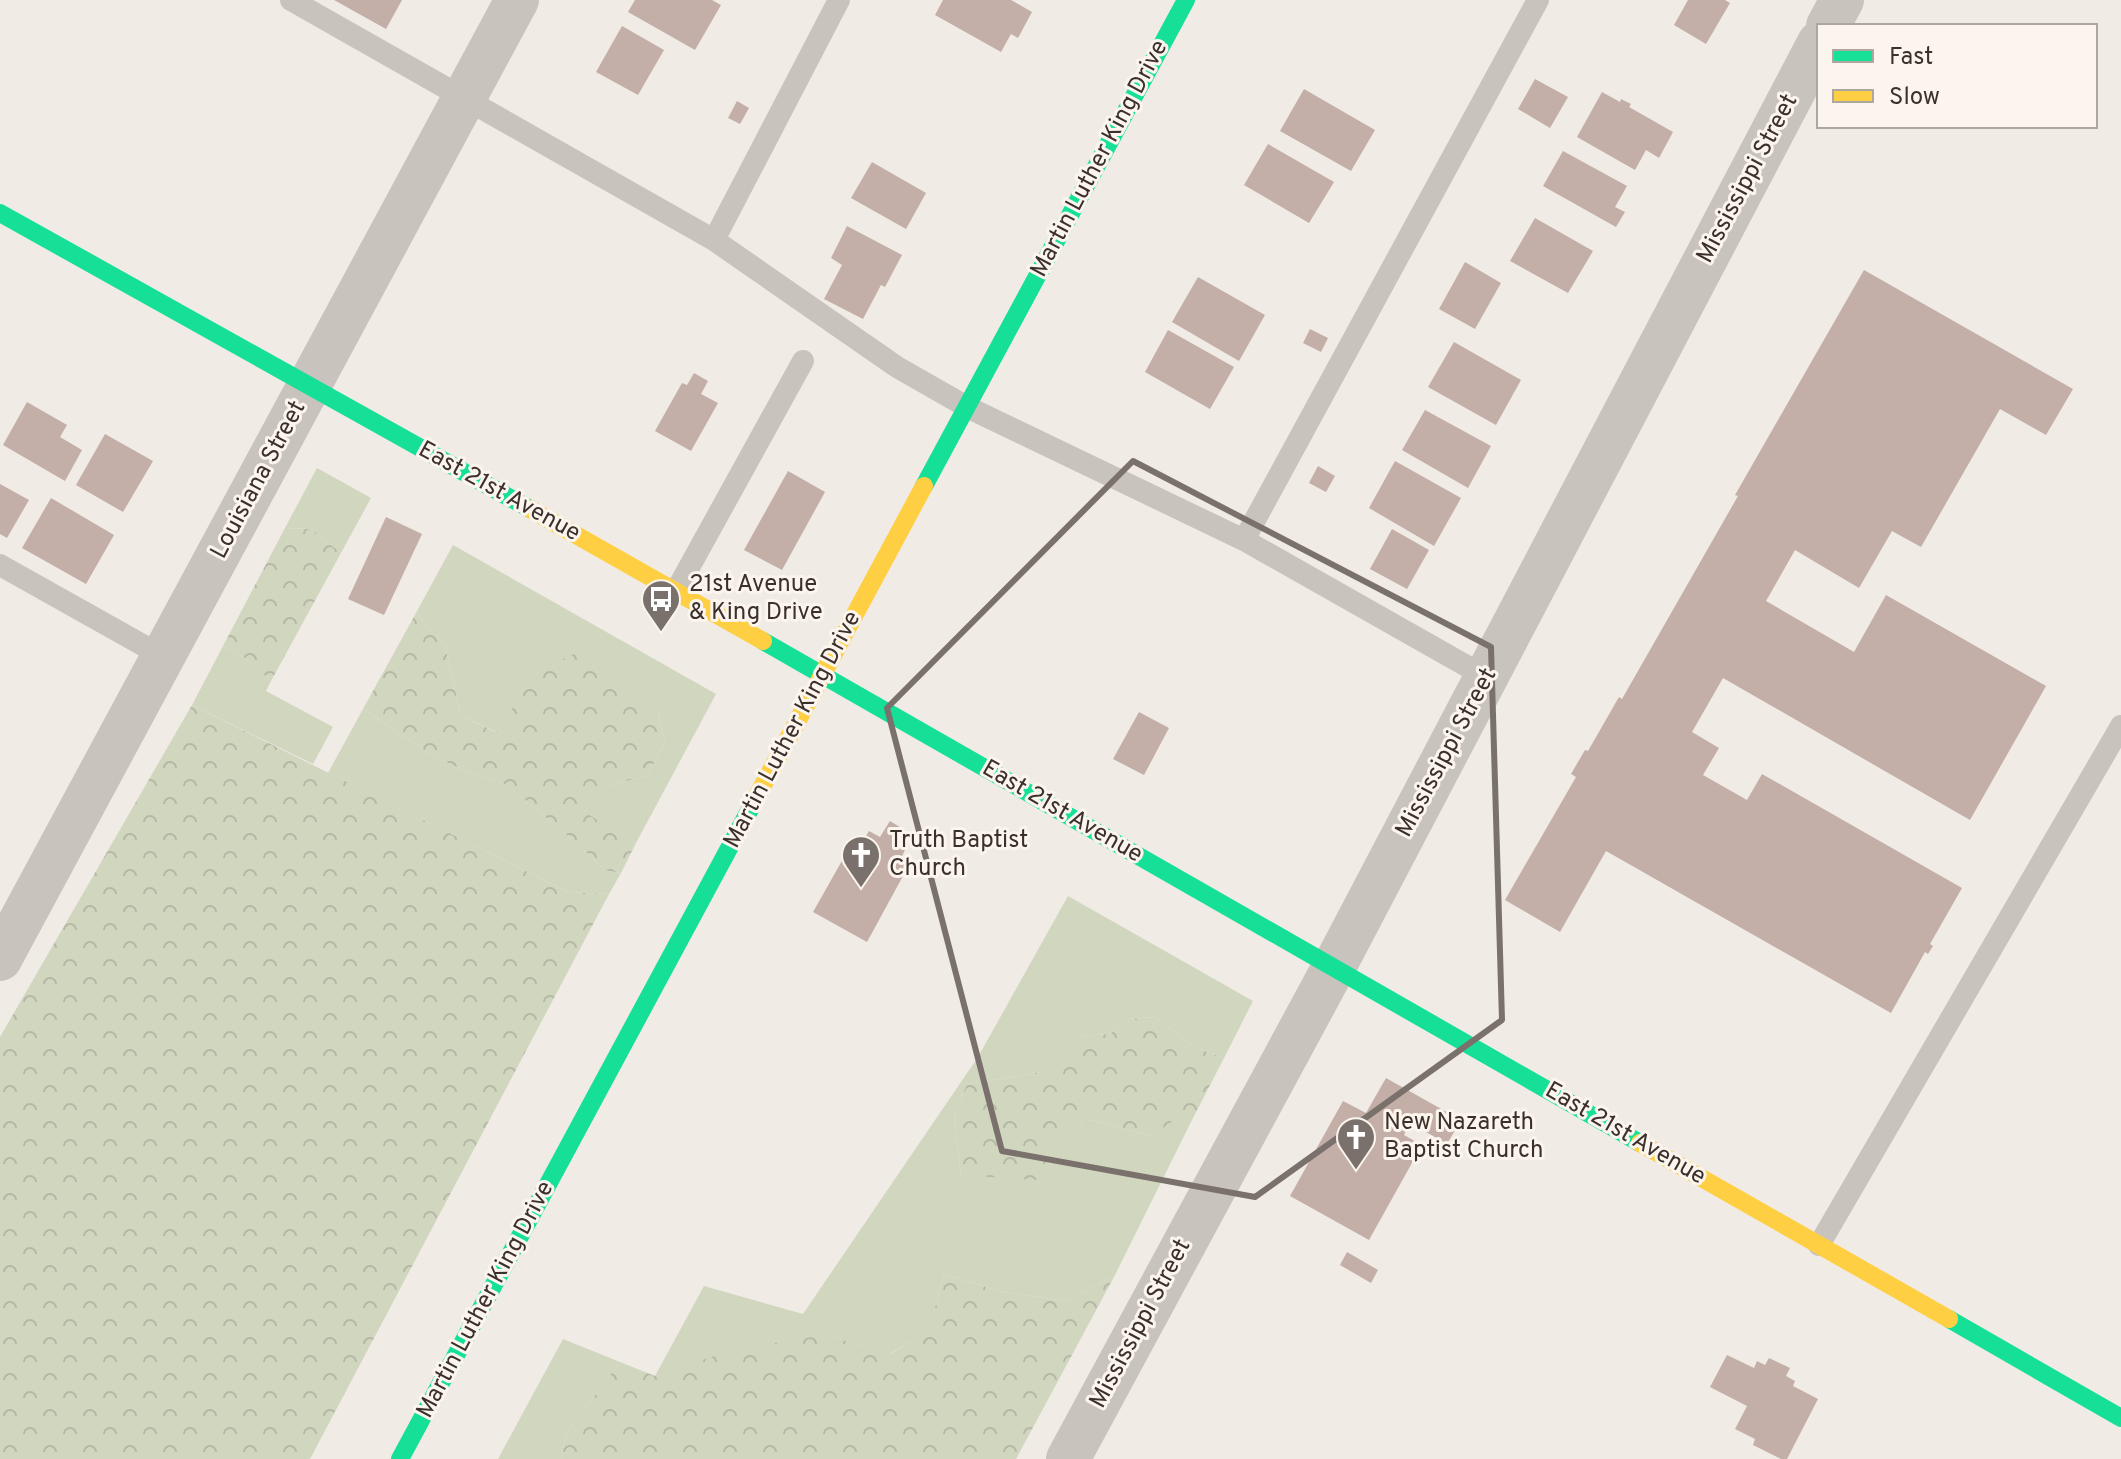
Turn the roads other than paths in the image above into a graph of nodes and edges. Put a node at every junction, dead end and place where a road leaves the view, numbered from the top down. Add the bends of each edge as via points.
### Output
1 (291, 0) edge
2 (517, 0) edge
3 (839, 0) edge
4 (1186, 0) edge
5 (1538, 0) edge
6 (1842, 0) edge
7 (1829, 24) edge
8 (1817, 47) edge
9 (464, 98) junction
10 (0, 213) edge
11 (714, 240) junction
12 (803, 361) dead end
13 (309, 386) junction
14 (967, 407) junction
15 (1244, 540) junction
16 (0, 565) edge
17 (676, 591) junction
18 (164, 657) junction
19 (822, 676) junction
20 (1486, 677) junction
21 (2121, 726) edge
22 (0, 959) edge
23 (1334, 967) junction
24 (1819, 1245) junction
25 (2121, 1418) edge
26 (400, 1459) edge
27 (1068, 1459) edge

1 - 9 lane
2 - 9 street, Louisiana Street
3 - 11 lane
4 - 14 street, Martin Luther King Drive
5 - 15 lane
6 - 7 street
8 - 20 street, Mississippi Street
9 - 11 lane
9 - 13 street, Louisiana Street
10 - 13 street, East 21st Avenue
11 - 14 lane via 897,367
12 - 17 lane
13 - 17 street, East 21st Avenue
13 - 18 street, Louisiana Street
14 - 15 lane
14 - 19 street, Martin Luther King Drive
15 - 20 lane
16 - 18 lane
17 - 19 street, East 21st Avenue
18 - 22 street, Louisiana Street
19 - 23 street, East 21st Avenue
19 - 26 street, Martin Luther King Drive
20 - 23 street, Mississippi Street
21 - 24 lane
23 - 24 street, East 21st Avenue
23 - 27 street, Mississippi Street
24 - 25 street, East 21st Avenue

